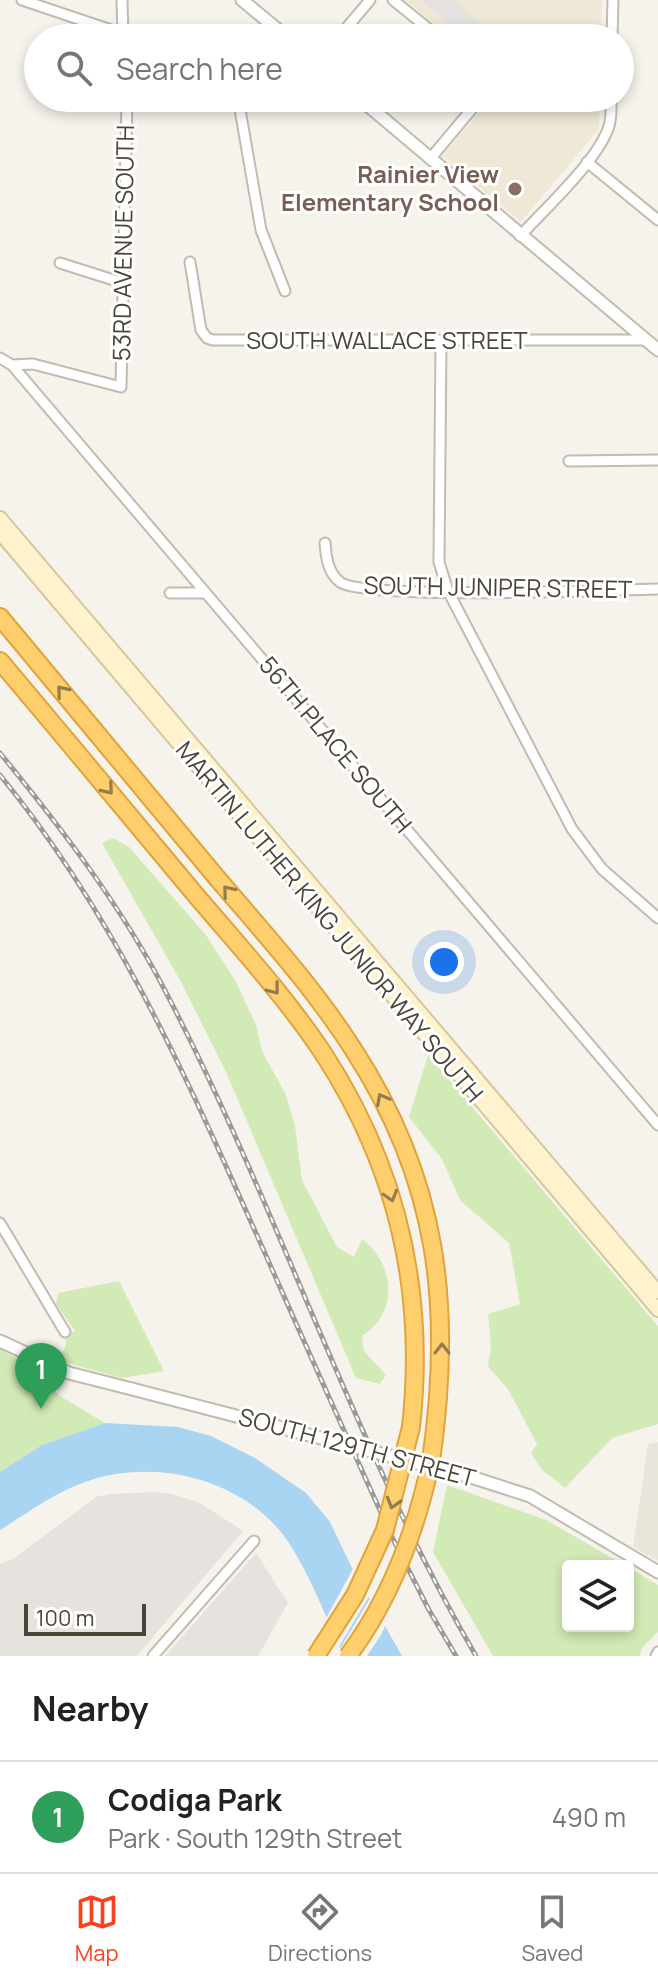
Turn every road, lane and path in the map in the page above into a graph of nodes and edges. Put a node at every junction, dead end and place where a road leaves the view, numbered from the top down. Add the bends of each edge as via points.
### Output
1 (22, 0) edge
2 (122, 0) edge
3 (242, 0) edge
4 (370, 0) edge
5 (393, 0) edge
6 (613, 0) edge
7 (89, 24) edge
8 (123, 24) edge
9 (271, 24) edge
10 (350, 24) edge
11 (423, 24) edge
12 (612, 24) edge
13 (127, 112) edge
14 (240, 112) edge
15 (375, 112) edge
16 (469, 112) edge
17 (610, 112) edge
18 (430, 159) junction
19 (587, 162) junction
20 (658, 220) edge
21 (520, 236) junction
22 (190, 262) dead end
23 (60, 263) dead end
24 (123, 283) junction
25 (285, 291) dead end
26 (646, 340) junction
27 (441, 342) junction
28 (658, 350) edge
29 (0, 358) edge
30 (12, 365) junction
31 (658, 460) edge
32 (569, 461) dead end
33 (0, 518) edge
34 (0, 533) edge
35 (325, 543) dead end
36 (658, 589) edge
37 (448, 591) junction
38 (170, 593) dead end
39 (205, 593) junction
40 (0, 617) edge
41 (0, 661) edge
42 (658, 918) edge
43 (658, 1125) edge
44 (0, 1223) edge
45 (658, 1292) edge
46 (658, 1310) edge
47 (65, 1332) dead end
48 (0, 1341) edge
49 (254, 1541) dead end
50 (658, 1572) edge
51 (153, 1656) edge
52 (316, 1656) edge
53 (348, 1656) edge

1 - 7 street
2 - 8 street
3 - 9 street
4 - 10 street
5 - 11 street
6 - 12 street
13 - 24 street, 53RD AVENUE SOUTH
14 - 25 street via 261,230
15 - 18 street
16 - 18 street
17 - 19 street via 609,128
18 - 21 street
19 - 20 street
19 - 21 street
21 - 26 street
22 - 27 street, SOUTH WALLACE STREET via 200,326 209,339
23 - 24 street
24 - 30 street, 53RD AVENUE SOUTH via 121,387 33,364
26 - 27 street, SOUTH WALLACE STREET
26 - 28 street
27 - 37 street via 439,562
29 - 30 street
30 - 39 street, 56TH PLACE SOUTH
31 - 32 street
33 - 45 main road, MARTIN LUTHER KING JUNIOR WAY SOUTH
34 - 46 main road, MARTIN LUTHER KING JUNIOR WAY SOUTH
35 - 37 street, SOUTH JUNIPER STREET via 327,561 348,586
36 - 37 street, SOUTH JUNIPER STREET
37 - 42 street via 572,829 602,869
38 - 39 street
39 - 43 street, 56TH PLACE SOUTH
53 -> 40 highway, bridge via 389,1589 421,1507 431,1461 442,1361 441,1310 425,1208 396,1125 352,1047 305,983
41 -> 52 highway, bridge via 322,1051 370,1137 392,1195 416,1328 411,1427 385,1530 355,1595
44 - 47 street
48 - 50 street, SOUTH 129TH STREET, bridge via 69,1373 530,1496
49 - 51 street

